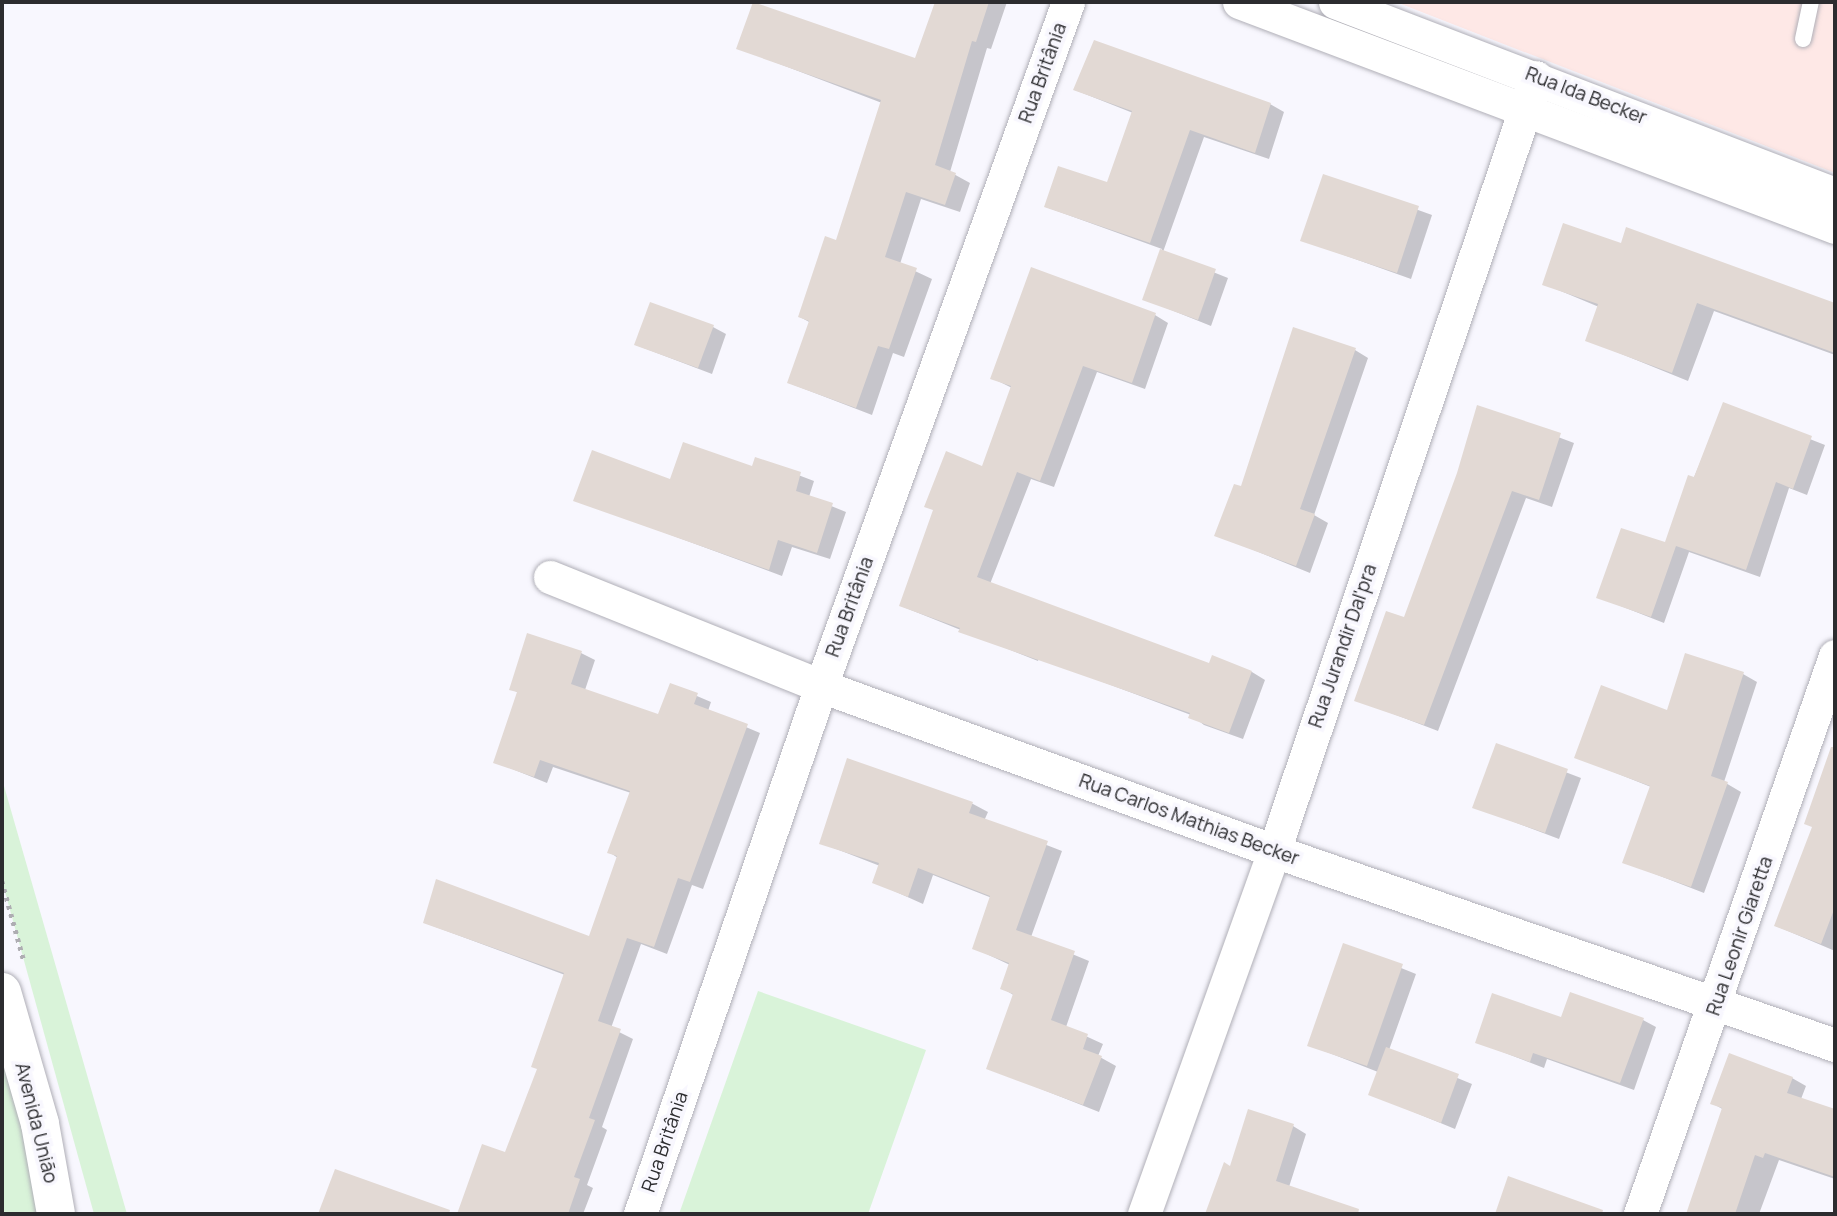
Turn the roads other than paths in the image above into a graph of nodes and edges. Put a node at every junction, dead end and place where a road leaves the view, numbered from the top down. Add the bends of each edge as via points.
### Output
1 (1068, 2) edge
2 (1239, 2) edge
3 (1335, 2) edge
4 (1811, 2) edge
5 (1803, 39) dead end
6 (1536, 77) junction
7 (1524, 110) junction
8 (1835, 194) edge
9 (1835, 227) edge
10 (550, 578) dead end
11 (1835, 656) edge
12 (821, 686) junction
13 (1274, 852) junction
14 (2, 992) edge
15 (1717, 1004) junction
16 (1835, 1045) edge
17 (56, 1214) edge
18 (640, 1214) edge
19 (1144, 1214) edge
20 (1640, 1214) edge

1 - 12 street, Rua Britânia
2 - 7 street
3 - 6 street, Rua Ida Becker
4 - 5 lane
6 - 7 street, Rua Jurandir Dal'pra
6 - 8 street, Rua Ida Becker
7 - 9 street
7 - 13 street, Rua Jurandir Dal'pra
10 - 12 street, Rua Carlos Mathias Becker
11 - 15 street, Rua Leonir Giaretta
12 - 13 street, Rua Carlos Mathias Becker
12 - 18 street, Rua Britânia
13 - 15 street, Rua Carlos Mathias Becker
13 - 19 street, Rua Jurandir Dal'pra
14 - 17 street, Avenida União via 40,1124
15 - 16 street, Rua Carlos Mathias Becker
15 - 20 street, Rua Leonir Giaretta

